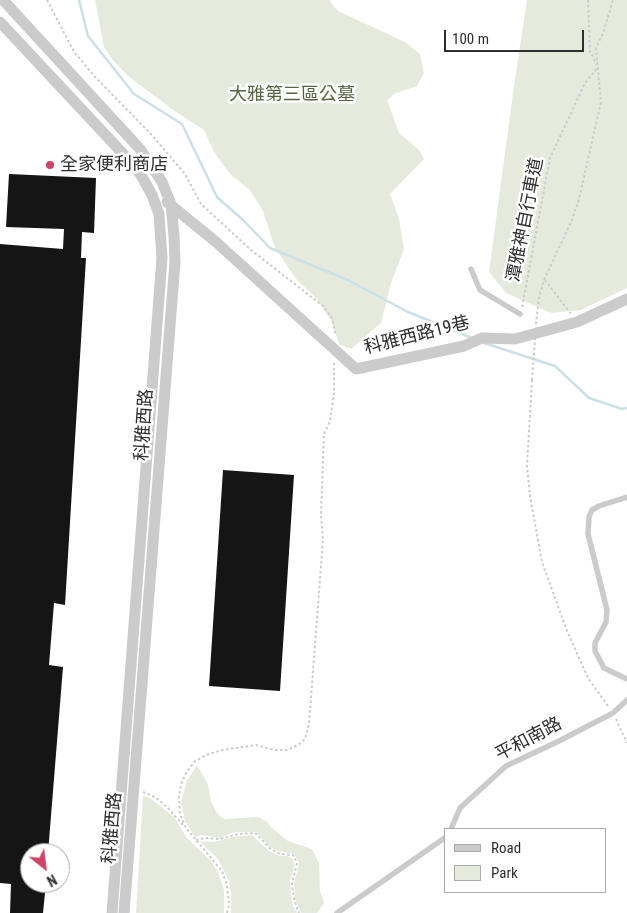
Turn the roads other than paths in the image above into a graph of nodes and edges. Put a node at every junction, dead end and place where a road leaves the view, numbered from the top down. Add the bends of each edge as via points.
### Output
1 (3, 0) edge
2 (0, 22) edge
3 (152, 195) junction
4 (171, 204) junction
5 (470, 269) dead end
6 (627, 299) edge
7 (520, 314) road end
8 (627, 497) edge
9 (627, 678) edge
10 (627, 700) edge
11 (451, 828) edge
12 (444, 839) edge
13 (112, 913) edge
14 (124, 913) edge
15 (337, 913) edge

1 - 4 street, 科雅西路 via 140,149 162,182
2 - 3 street, 科雅西路 via 128,159
3 - 4 street, 科雅西路19巷
3 - 13 street, 科雅西路 via 159,214 162,258
4 - 6 street, 科雅西路19巷 via 356,369 464,346 478,340 515,339 577,322
4 - 14 street, 科雅西路 via 175,262
5 - 7 lane via 480,290
8 - 9 lane via 592,510 588,534 607,610 595,651 604,668
10 - 11 lane, 平和南路 via 613,713 506,766 460,808
12 - 15 lane

